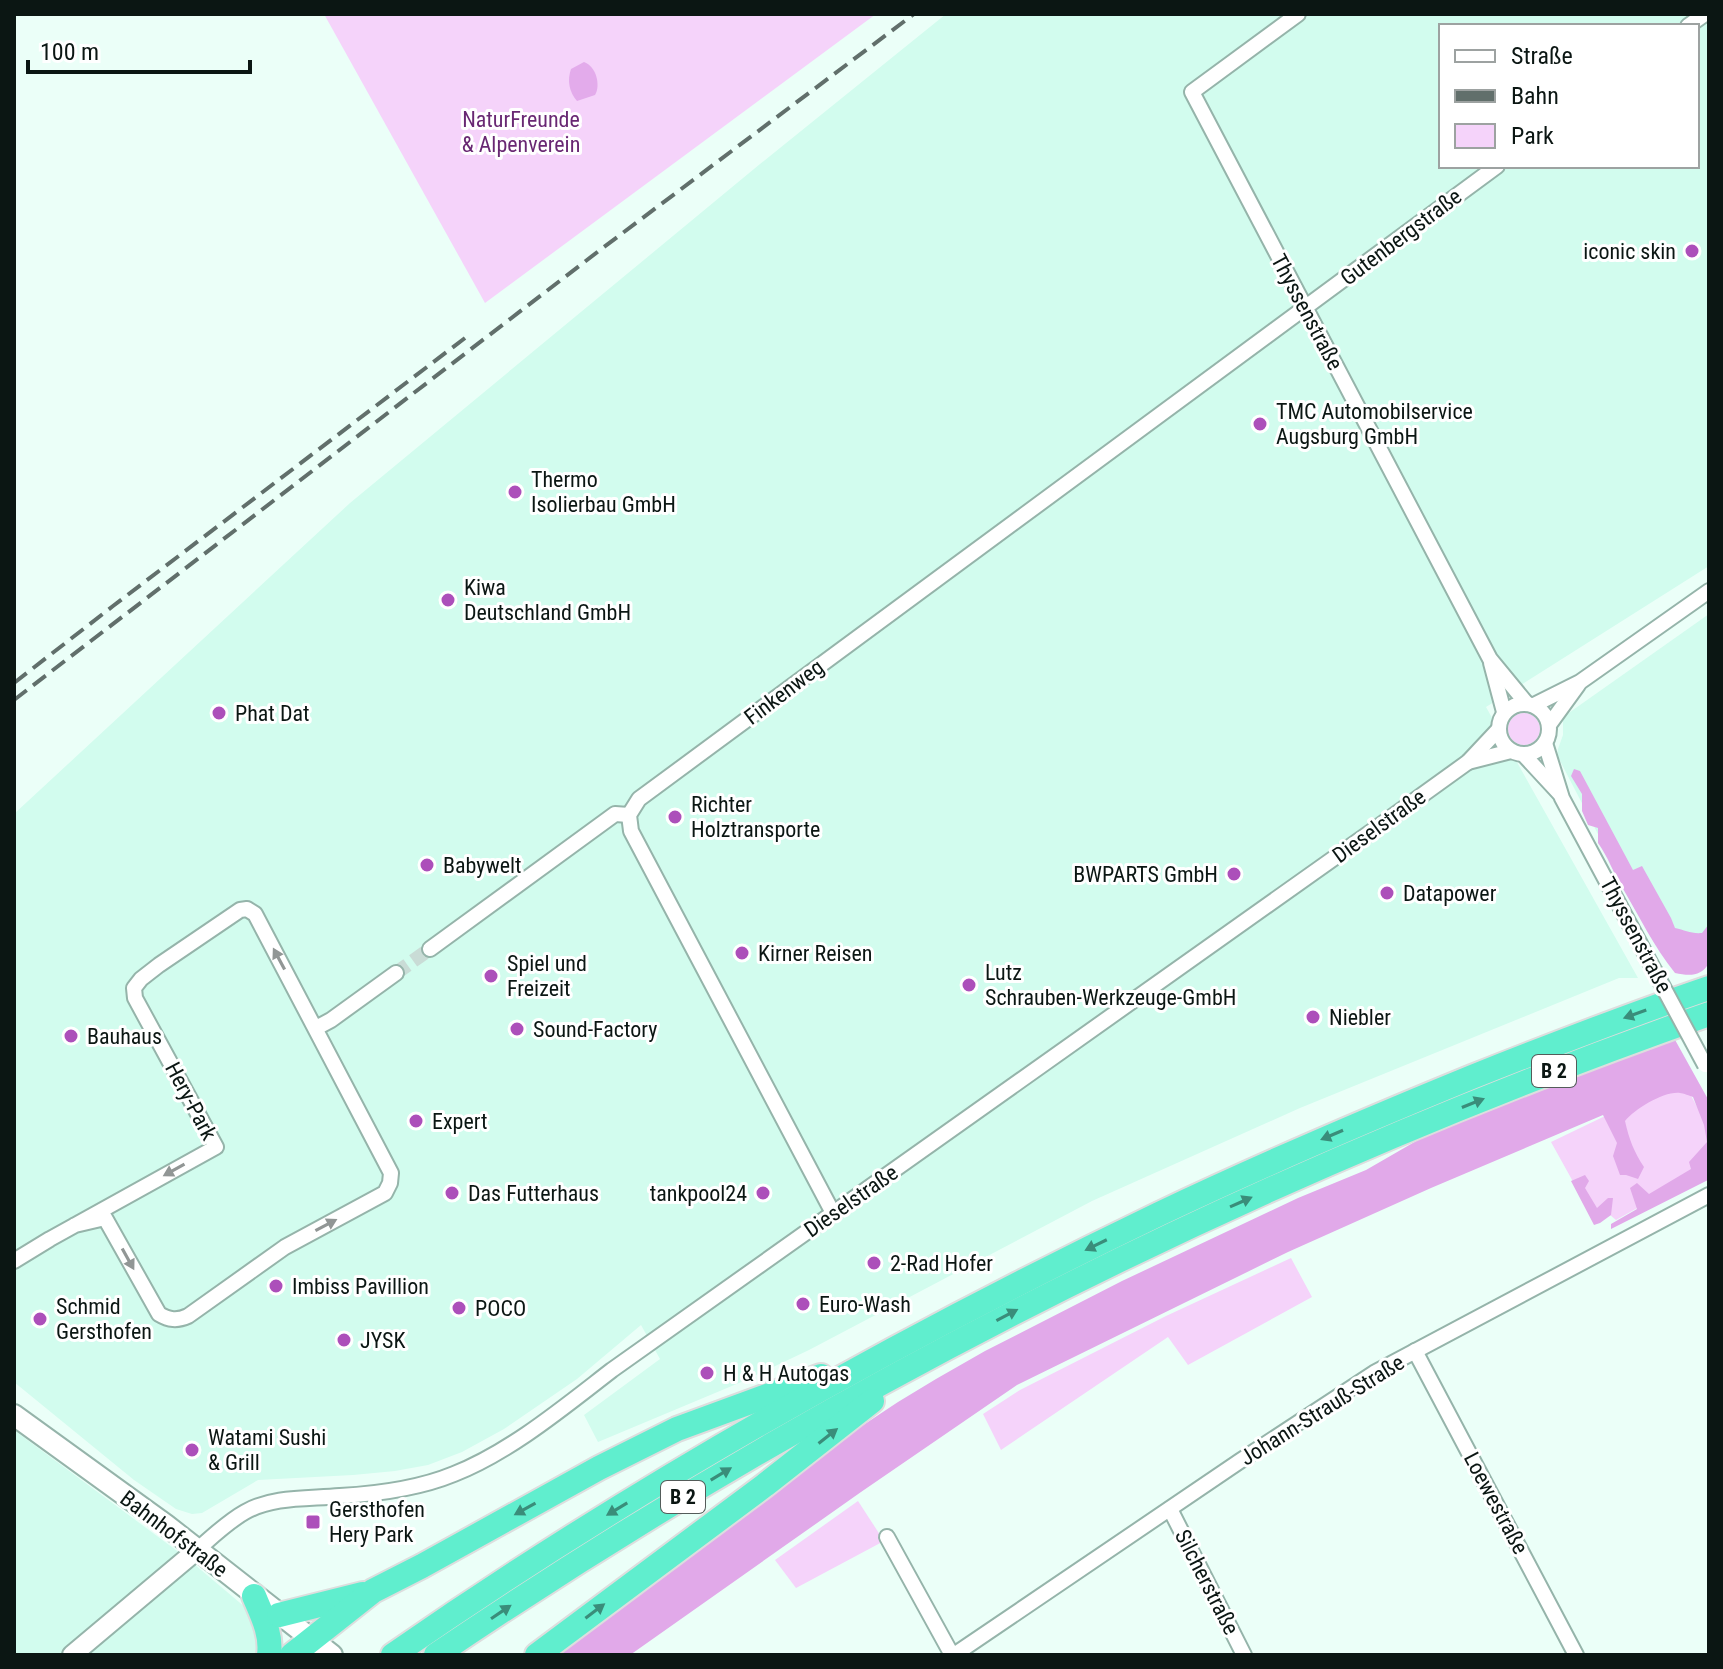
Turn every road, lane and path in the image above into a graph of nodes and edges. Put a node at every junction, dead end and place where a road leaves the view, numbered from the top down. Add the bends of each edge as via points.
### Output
1 (1298, 14) edge
2 (1494, 168) edge
3 (1305, 308) junction
4 (1709, 591) edge
5 (1490, 659) junction
6 (1580, 682) junction
7 (1530, 705) junction
8 (1504, 712) junction
9 (1549, 725) junction
10 (1498, 730) junction
11 (1545, 743) junction
12 (1517, 753) junction
13 (1468, 762) junction
14 (1562, 798) junction
15 (629, 815) junction
16 (430, 949) tunnel mouth
17 (396, 973) tunnel mouth
18 (1709, 988) edge
19 (1709, 1014) edge
20 (316, 1028) junction
21 (1707, 1069) edge
22 (1709, 1195) edge
23 (833, 1213) junction
24 (75, 1225) junction
25 (14, 1261) edge
26 (938, 1351) junction
27 (1415, 1351) junction
28 (878, 1357) junction
29 (14, 1415) edge
30 (1170, 1509) junction
31 (887, 1537) dead end
32 (197, 1550) junction
33 (373, 1591) junction
34 (254, 1596) junction
35 (279, 1615) junction
36 (301, 1647) edge
37 (72, 1655) edge
38 (269, 1655) edge
39 (331, 1655) edge
40 (393, 1655) edge
41 (436, 1655) edge
42 (537, 1655) edge
43 (953, 1655) edge
44 (1244, 1655) edge
45 (1576, 1655) edge

1 - 3 street, Thyssenstraße via 1192,92
2 - 3 street, Gutenbergstraße
3 - 5 street, Thyssenstraße
3 - 15 street, Finkenweg via 639,799
4 - 6 street
5 - 7 street, Thyssenstraße
5 - 8 street, Thyssenstraße
6 - 7 street
6 - 9 street
7 - 8 street
7 - 9 street via 1544,713
8 - 10 street, Dieselstraße
9 - 11 street
10 - 12 street via 1502,742
10 - 13 street, Dieselstraße
11 - 12 street, Dieselstraße via 1535,752
11 - 14 street, Thyssenstraße
12 - 13 street, Dieselstraße
12 - 14 street, Thyssenstraße
13 - 23 street, Dieselstraße
14 - 21 street, Thyssenstraße, bridge
15 - 16 street via 615,814
15 - 23 street via 631,831
17 - 20 street
18 -> 28 highway, B 2 via 1556,1044 1254,1169
26 -> 19 highway, B 2 via 1197,1222 1400,1132
24 -> 20 street, Hery-Park via 105,1218 152,1304 174,1320 188,1316 285,1247 385,1193 391,1173
20 -> 24 street, Hery-Park via 255,914 247,909 141,979 135,998 216,1147
22 - 27 street, Johann-Strauß-Straße
23 - 32 street, Dieselstraße via 494,1454 453,1475 417,1485 266,1503 245,1512
24 - 25 street, Hery-Park
41 -> 26 highway, B 2 via 686,1495
42 -> 26 highway
27 - 30 street, Johann-Strauß-Straße
27 - 45 street, Loewestraße
28 -> 33 highway via 677,1429
28 -> 40 highway, B 2 via 604,1517
29 - 32 main road, Bahnhofstraße
30 - 43 street, Johann-Strauß-Straße
30 - 44 street, Silcherstraße
31 - 43 street
32 - 34 main road, Bahnhofstraße
32 - 37 street
33 - 35 highway
33 - 36 highway
34 - 35 main road, Bahnhofstraße
34 - 38 highway via 267,1628
35 - 36 main road, Bahnhofstraße
36 - 39 main road, Bahnhofstraße

